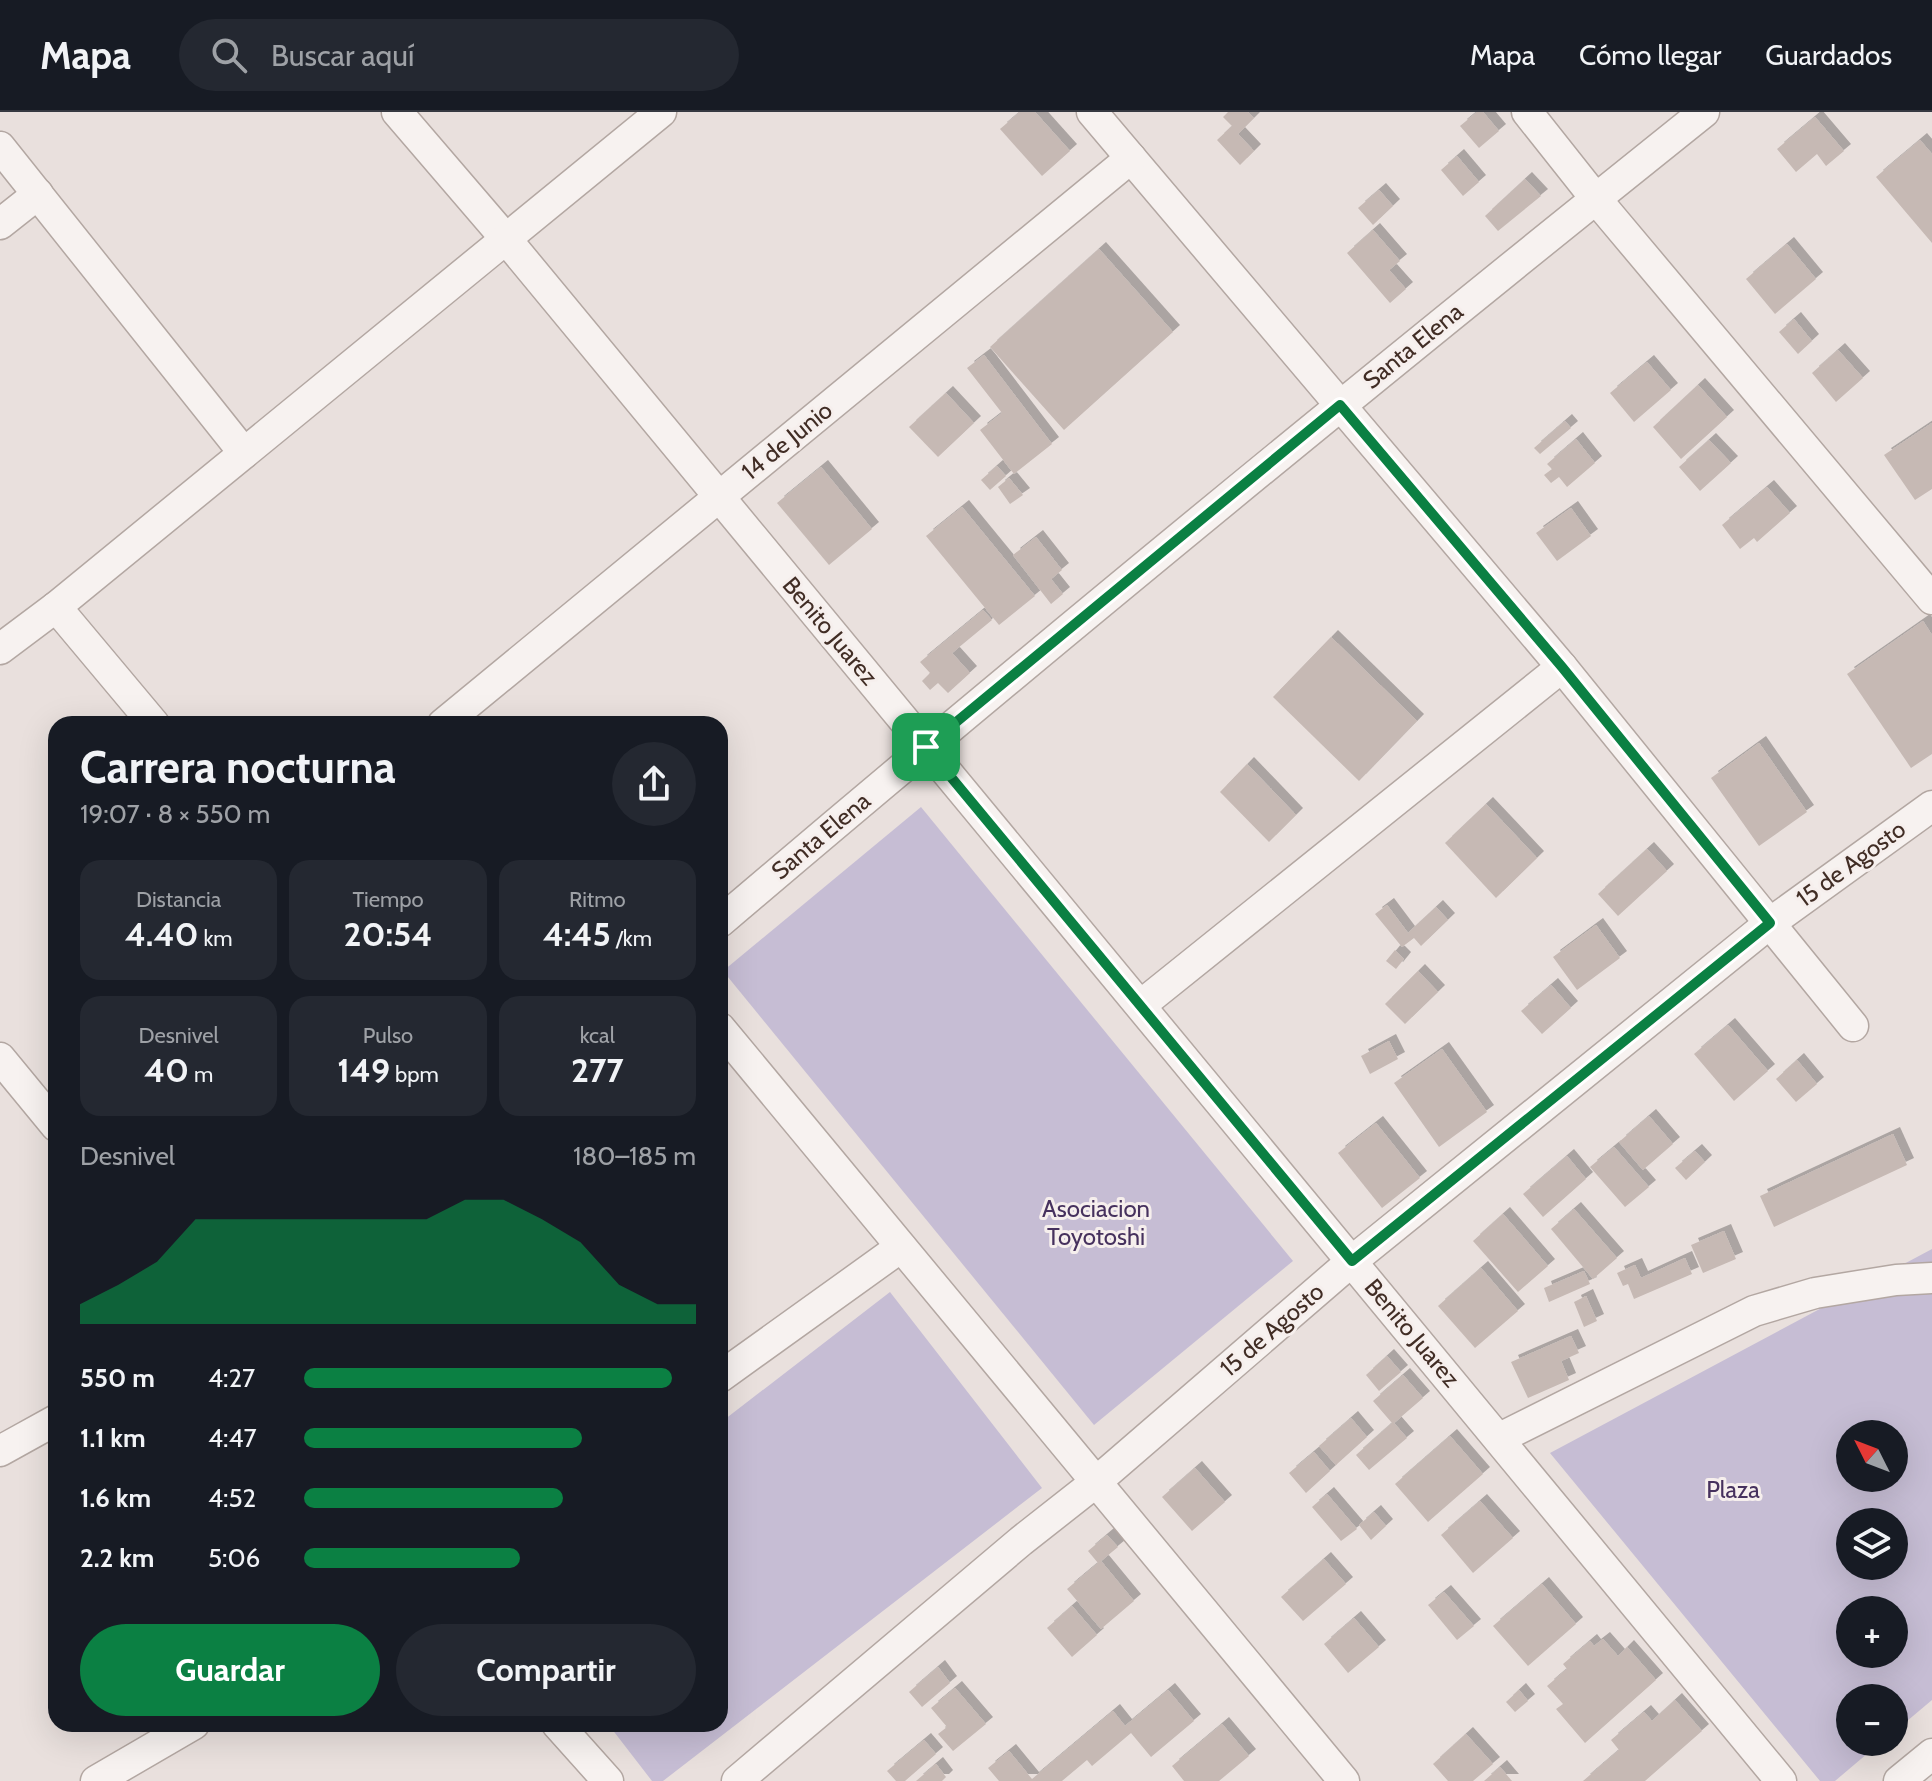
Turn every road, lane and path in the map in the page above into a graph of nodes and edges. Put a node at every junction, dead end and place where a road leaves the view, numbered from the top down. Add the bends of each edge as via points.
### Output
1 (397, 112) edge
2 (661, 112) edge
3 (1092, 112) edge
4 (1527, 112) edge
5 (1704, 112) edge
6 (0, 147) edge
7 (1131, 158) junction
8 (38, 194) junction
9 (1596, 199) junction
10 (0, 224) edge
11 (506, 239) junction
12 (1340, 405) junction
13 (244, 453) junction
14 (719, 497) junction
15 (1932, 599) edge
16 (56, 607) junction
17 (0, 649) edge
18 (1562, 667) junction
19 (147, 716) edge
20 (453, 716) edge
21 (926, 747) junction
22 (1932, 806) edge
23 (728, 915) edge
24 (1770, 923) junction
25 (1141, 1005) junction
26 (1853, 1026) dead end
27 (728, 1038) edge
28 (0, 1058) edge
29 (48, 1116) edge
30 (901, 1247) junction
31 (1352, 1261) junction
32 (1932, 1278) edge
33 (728, 1371) edge
34 (48, 1424) edge
35 (1500, 1438) junction
36 (0, 1451) edge
37 (1096, 1482) junction
38 (180, 1732) edge
39 (564, 1732) edge
40 (1932, 1754) edge
41 (1328, 1776) edge
42 (96, 1781) edge
43 (608, 1781) edge
44 (737, 1781) edge
45 (1781, 1781) edge
46 (1899, 1781) edge

1 - 11 street, Benito Juarez
2 - 11 street
3 - 7 street
4 - 9 street
5 - 9 street, Santa Elena
6 - 8 street
7 - 12 street
7 - 14 street, 14 de Junio
8 - 10 street
8 - 13 street
9 - 12 street, Santa Elena
9 - 15 street
11 - 13 street
11 - 14 street, Benito Juarez
12 - 18 street
12 - 21 street, Santa Elena
13 - 16 street
14 - 20 street, 14 de Junio
14 - 21 street, Benito Juarez
16 - 17 street
16 - 19 street
18 - 24 street
18 - 25 street
21 - 23 street, Santa Elena
21 - 25 street, Benito Juarez
22 - 24 street, 15 de Agosto
24 - 26 street
24 - 31 street, 15 de Agosto
25 - 31 street, Benito Juarez
27 - 30 street
28 - 29 street
30 - 33 street
30 - 37 street
31 - 35 street, Benito Juarez
31 - 37 street, 15 de Agosto
32 - 35 street via 1815,1293 1754,1311
34 - 36 street
35 - 45 street, Benito Juarez
37 - 41 street
37 - 44 street, 15 de Agosto
38 - 42 street
39 - 43 street
40 - 46 street

